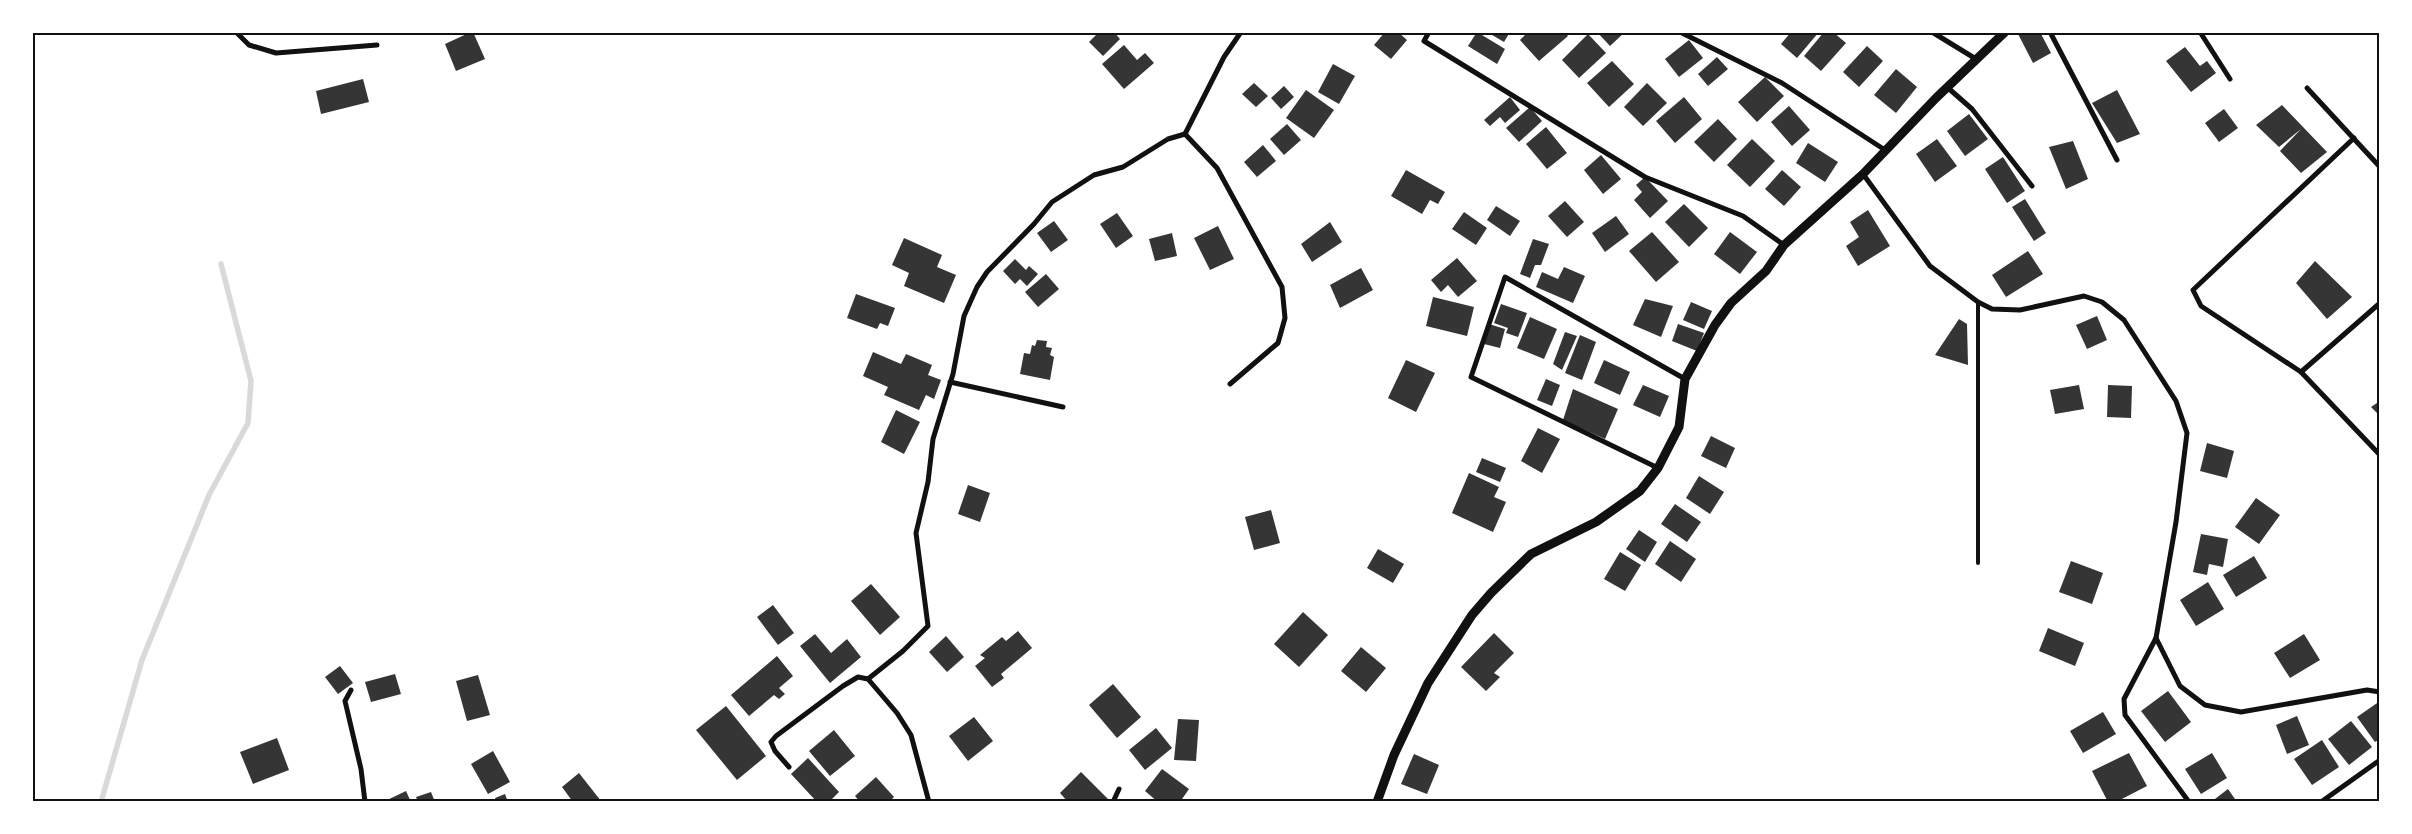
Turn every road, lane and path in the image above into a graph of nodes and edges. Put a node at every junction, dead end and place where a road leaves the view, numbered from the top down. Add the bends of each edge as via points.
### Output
1 (236, 32) edge
2 (1242, 32) edge
3 (1429, 32) edge
4 (1680, 32) edge
5 (1932, 32) edge
6 (2005, 32) edge
7 (2050, 32) edge
8 (2200, 32) edge
9 (377, 44) dead end
10 (1976, 59) junction
11 (2230, 79) dead end
12 (1947, 87) junction
13 (2307, 88) dead end
14 (1185, 134) junction
15 (2354, 138) junction
16 (1886, 150) junction
17 (2117, 160) dead end
18 (2380, 167) edge
19 (1863, 174) junction
20 (2032, 186) dead end
21 (1784, 245) junction
22 (1978, 302) junction
23 (2380, 303) edge
24 (2301, 372) junction
25 (1685, 379) junction
26 (950, 382) junction
27 (1230, 384) dead end
28 (1063, 407) dead end
29 (2380, 455) edge
30 (1658, 468) junction
31 (1978, 563) dead end
32 (2156, 638) junction
33 (868, 679) junction
34 (351, 690) dead end
35 (2380, 692) edge
36 (2380, 760) edge
37 (789, 767) dead end
38 (1119, 789) dead end
39 (365, 802) edge
40 (929, 802) edge
41 (1113, 802) edge
42 (1377, 802) edge
43 (2189, 802) edge
44 (2322, 802) edge

1 - 9 street via 249,45 276,53
2 - 14 street via 1224,57
3 - 21 street via 1424,41 1645,177 1743,216
4 - 16 street via 1782,83
5 - 10 street
6 - 10 street
7 - 17 street
8 - 11 street
10 - 12 street
12 - 16 street
12 - 20 street via 1972,109
13 - 15 street
14 - 26 street via 1168,138 1124,167 1094,175 1052,202 977,287 964,316
14 - 27 street via 1216,168 1282,287 1285,318 1278,343
15 - 18 street
15 - 24 street via 2193,290 2201,306
16 - 19 street
19 - 21 street
19 - 22 street via 1930,266
21 - 25 street via 1766,270 1731,303 1715,324
22 - 31 lane
22 - 32 street via 1992,309 2020,310 2084,296 2102,302 2124,320 2176,401 2187,433
23 - 24 street
24 - 29 street
25 - 30 street via 1680,427
25 - 30 street via 1505,278 1470,377
26 - 28 street
26 - 33 street via 933,439 928,482 916,533 928,626
30 - 42 street via 1640,491 1619,507 1531,554 1478,608 1428,682 1394,755
32 - 35 street via 2180,686 2206,705 2241,712 2367,690
32 - 43 street via 2124,699 2126,715
33 - 37 street via 858,677 843,686 776,736 771,742
33 - 40 street via 898,713 911,735
34 - 39 street via 345,701
36 - 44 street
38 - 41 street

